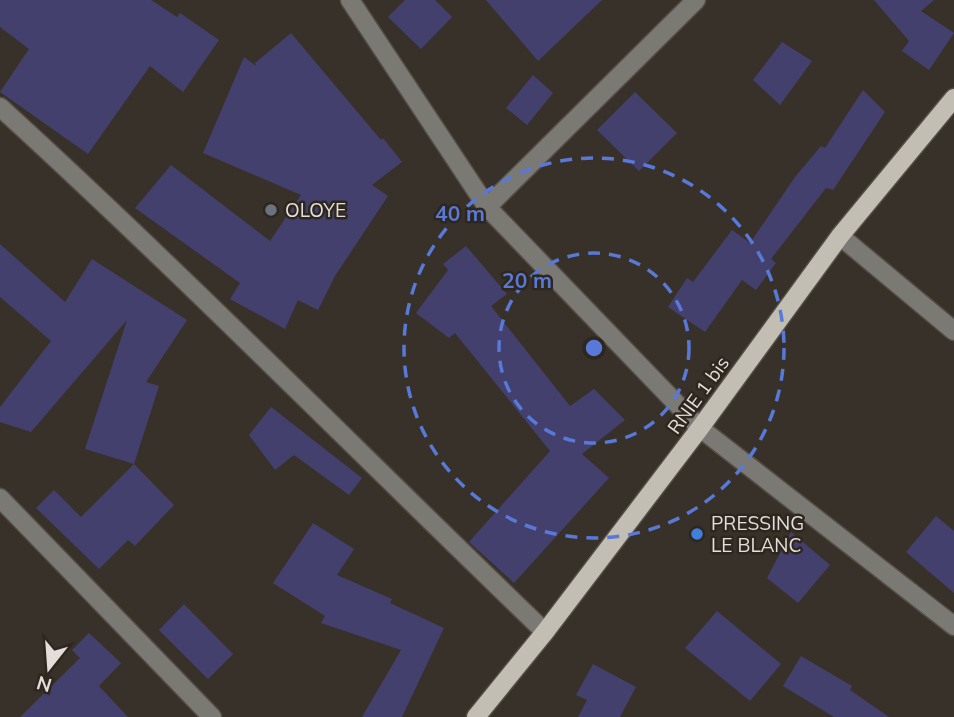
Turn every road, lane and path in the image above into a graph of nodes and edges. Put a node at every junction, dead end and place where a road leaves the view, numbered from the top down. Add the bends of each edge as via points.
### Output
1 (696, 0) edge
2 (356, 3) edge
3 (954, 98) edge
4 (0, 107) edge
5 (487, 207) junction
6 (840, 236) junction
7 (954, 331) edge
8 (700, 428) junction
9 (0, 498) edge
10 (954, 626) edge
11 (545, 632) junction
12 (212, 717) edge
13 (476, 717) edge

1 - 5 street
2 - 5 street
3 - 6 main road, RNIE 1 bis
4 - 11 street
5 - 8 street
6 - 7 street
6 - 8 main road, RNIE 1 bis
8 - 10 street
8 - 11 main road, RNIE 1 bis
9 - 12 street
11 - 13 main road, RNIE 1 bis

